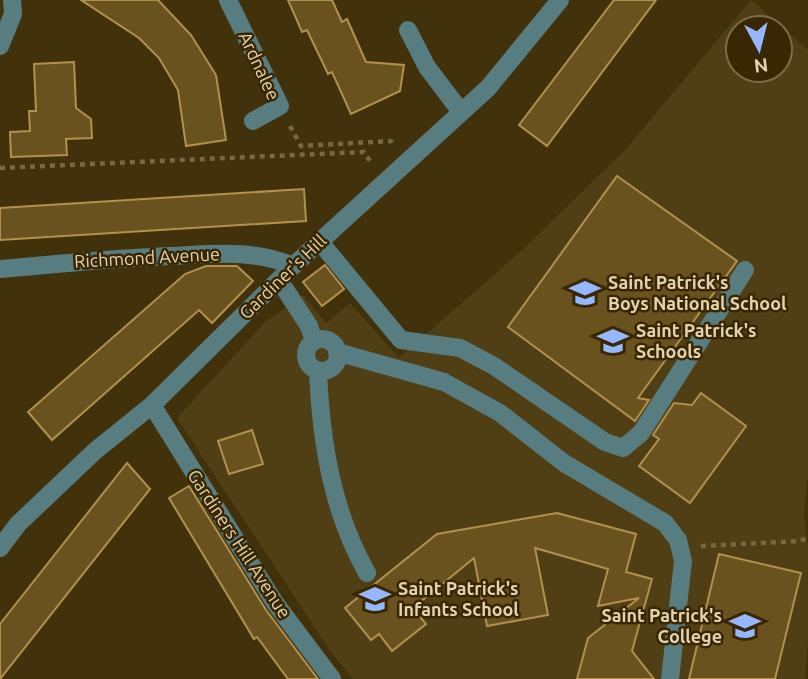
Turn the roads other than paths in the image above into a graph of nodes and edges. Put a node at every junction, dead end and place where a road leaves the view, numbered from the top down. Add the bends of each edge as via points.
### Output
1 (12, 0) edge
2 (228, 0) edge
3 (560, 0) edge
4 (408, 30) dead end
5 (0, 46) edge
6 (461, 112) junction
7 (253, 121) dead end
8 (320, 242) junction
9 (293, 266) junction
10 (0, 269) edge
11 (745, 270) dead end
12 (279, 280) junction
13 (314, 341) junction
14 (337, 352) junction
15 (318, 371) junction
16 (152, 405) junction
17 (0, 548) edge
18 (367, 573) dead end
19 (331, 679) edge
20 (670, 679) edge

1 - 5 street via 13,14
2 - 7 street, Ardnalee via 280,106
3 - 6 street, Gardiner's Hill via 488,88
4 - 6 street via 427,67
6 - 8 street, Gardiner's Hill
8 - 9 street, Gardiner's Hill
8 - 11 street via 401,340 460,348 605,442 622,448 641,433
9 - 10 street, Richmond Avenue via 271,257 231,253
9 - 12 street, Gardiner's Hill
12 - 13 street
12 - 16 street, Gardiner's Hill
13 - 14 street via 332,342
13 - 15 street via 305,354
14 - 15 street via 335,365
14 - 20 street via 444,382 500,412 564,463 665,523 682,561
15 - 18 street via 331,480 347,537
16 - 17 street, Gardiner's Hill via 95,451 18,524
16 - 19 street, Gardiners Hill Avenue via 275,603

